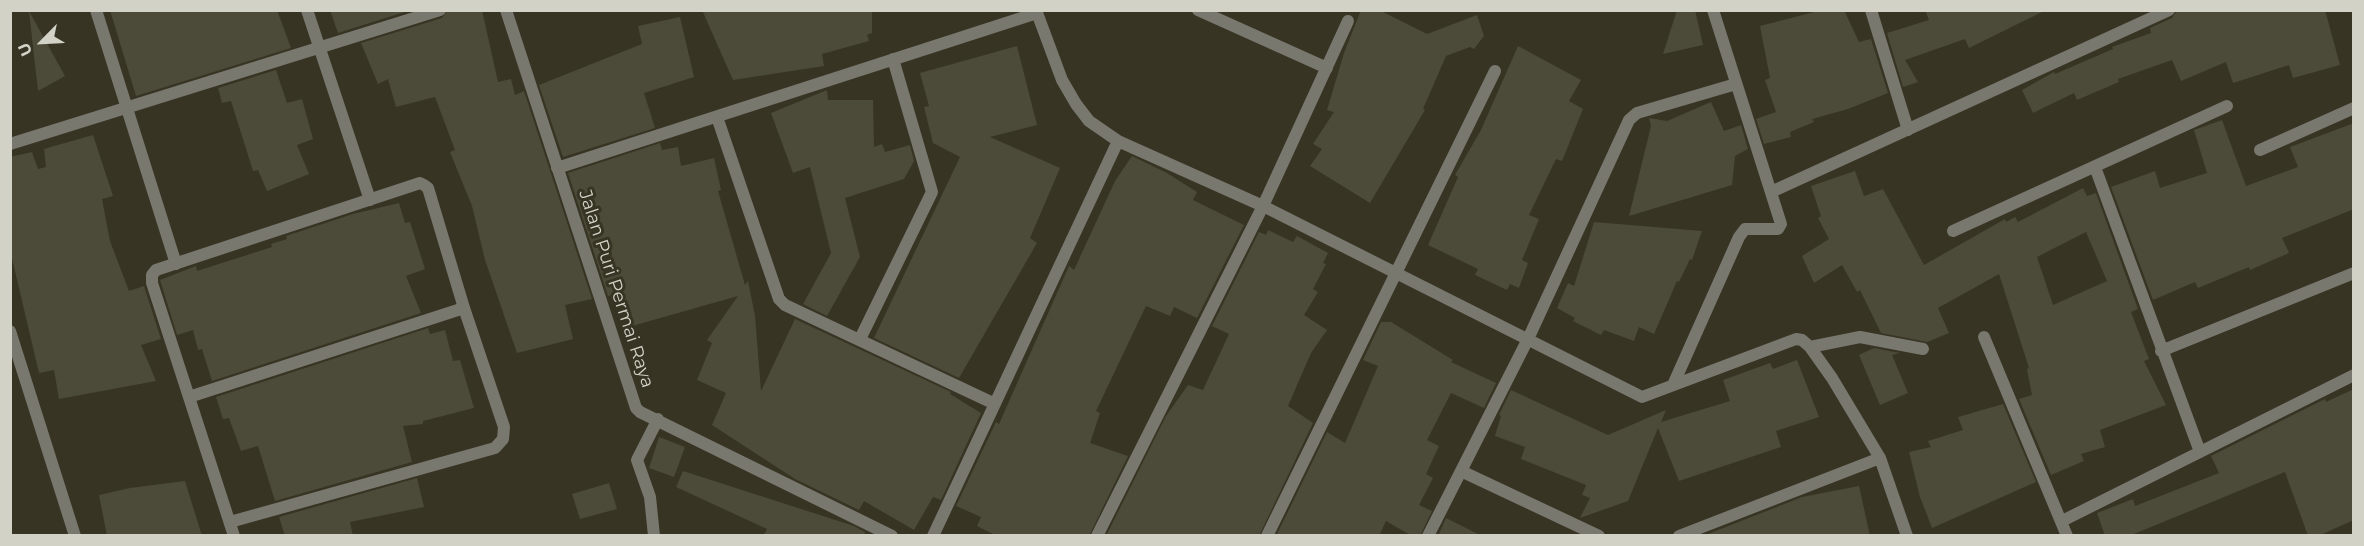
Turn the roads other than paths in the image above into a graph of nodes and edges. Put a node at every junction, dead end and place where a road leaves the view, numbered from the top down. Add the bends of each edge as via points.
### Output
1 (96, 10) edge
2 (307, 10) edge
3 (440, 10) edge
4 (506, 10) edge
5 (1198, 10) edge
6 (1713, 10) edge
7 (1871, 10) edge
8 (2169, 10) edge
9 (1036, 12) edge
10 (1348, 21) dead end
11 (320, 48) junction
12 (893, 60) junction
13 (1327, 68) junction
14 (1495, 71) dead end
15 (1737, 84) junction
16 (2227, 106) dead end
17 (127, 107) junction
18 (2354, 108) edge
19 (717, 117) junction
20 (1908, 130) junction
21 (1118, 141) junction
22 (10, 144) edge
23 (2260, 150) dead end
24 (2095, 167) junction
25 (558, 168) junction
26 (1771, 192) junction
27 (370, 200) junction
28 (1263, 206) junction
29 (1953, 231) dead end
30 (176, 264) junction
31 (1396, 273) junction
32 (2354, 273) edge
33 (464, 308) junction
34 (11, 332) edge
35 (1984, 337) dead end
36 (860, 339) junction
37 (1528, 339) junction
38 (1810, 347) junction
39 (1923, 349) dead end
40 (2161, 351) junction
41 (2354, 375) edge
42 (1673, 385) junction
43 (189, 397) junction
44 (995, 404) junction
45 (658, 419) junction
46 (2200, 452) junction
47 (1880, 458) junction
48 (1461, 471) junction
49 (2062, 521) junction
50 (230, 522) junction
51 (75, 536) edge
52 (234, 536) edge
53 (654, 536) edge
54 (892, 536) edge
55 (933, 536) edge
56 (1097, 536) edge
57 (1267, 536) edge
58 (1428, 536) edge
59 (1599, 536) edge
60 (1679, 536) edge
61 (1907, 536) edge
62 (2067, 536) edge

1 - 17 street
2 - 11 street
3 - 11 street
4 - 25 street, Jalan Puri Permai Raya
5 - 13 street
6 - 15 street
7 - 20 street
8 - 20 street
9 - 12 street
9 - 21 street via 1062,80 1076,104 1089,122
10 - 13 street
11 - 17 street
11 - 27 street
12 - 19 street
12 - 36 street via 932,192
13 - 28 street
14 - 31 street
15 - 26 street
15 - 37 street via 1636,113 1629,120
16 - 24 street
17 - 22 street
17 - 30 street
18 - 23 street
19 - 25 street
19 - 36 street via 779,299
20 - 26 street
21 - 28 street
21 - 44 street
24 - 29 street
24 - 40 street
25 - 45 street, Jalan Puri Permai Raya via 636,408
26 - 42 street via 1780,227 1745,229 1739,237
27 - 30 street
27 - 33 street via 420,183 428,188
28 - 31 street
28 - 56 street
30 - 43 street via 156,270 152,283
31 - 37 street
31 - 57 street
32 - 40 street
33 - 43 street
33 - 50 street via 504,428 503,439 495,448
34 - 51 street
35 - 49 street
36 - 44 street
37 - 42 street via 1642,397
37 - 48 street
38 - 39 street via 1860,337
38 - 42 street via 1796,339
38 - 47 street
40 - 46 street
41 - 46 street
43 - 50 street
44 - 55 street
45 - 53 street via 637,460 650,497
45 - 54 street, Jalan Puri Permai Raya
46 - 49 street
47 - 60 street
47 - 61 street
48 - 58 street
48 - 59 street
49 - 62 street
50 - 52 street

